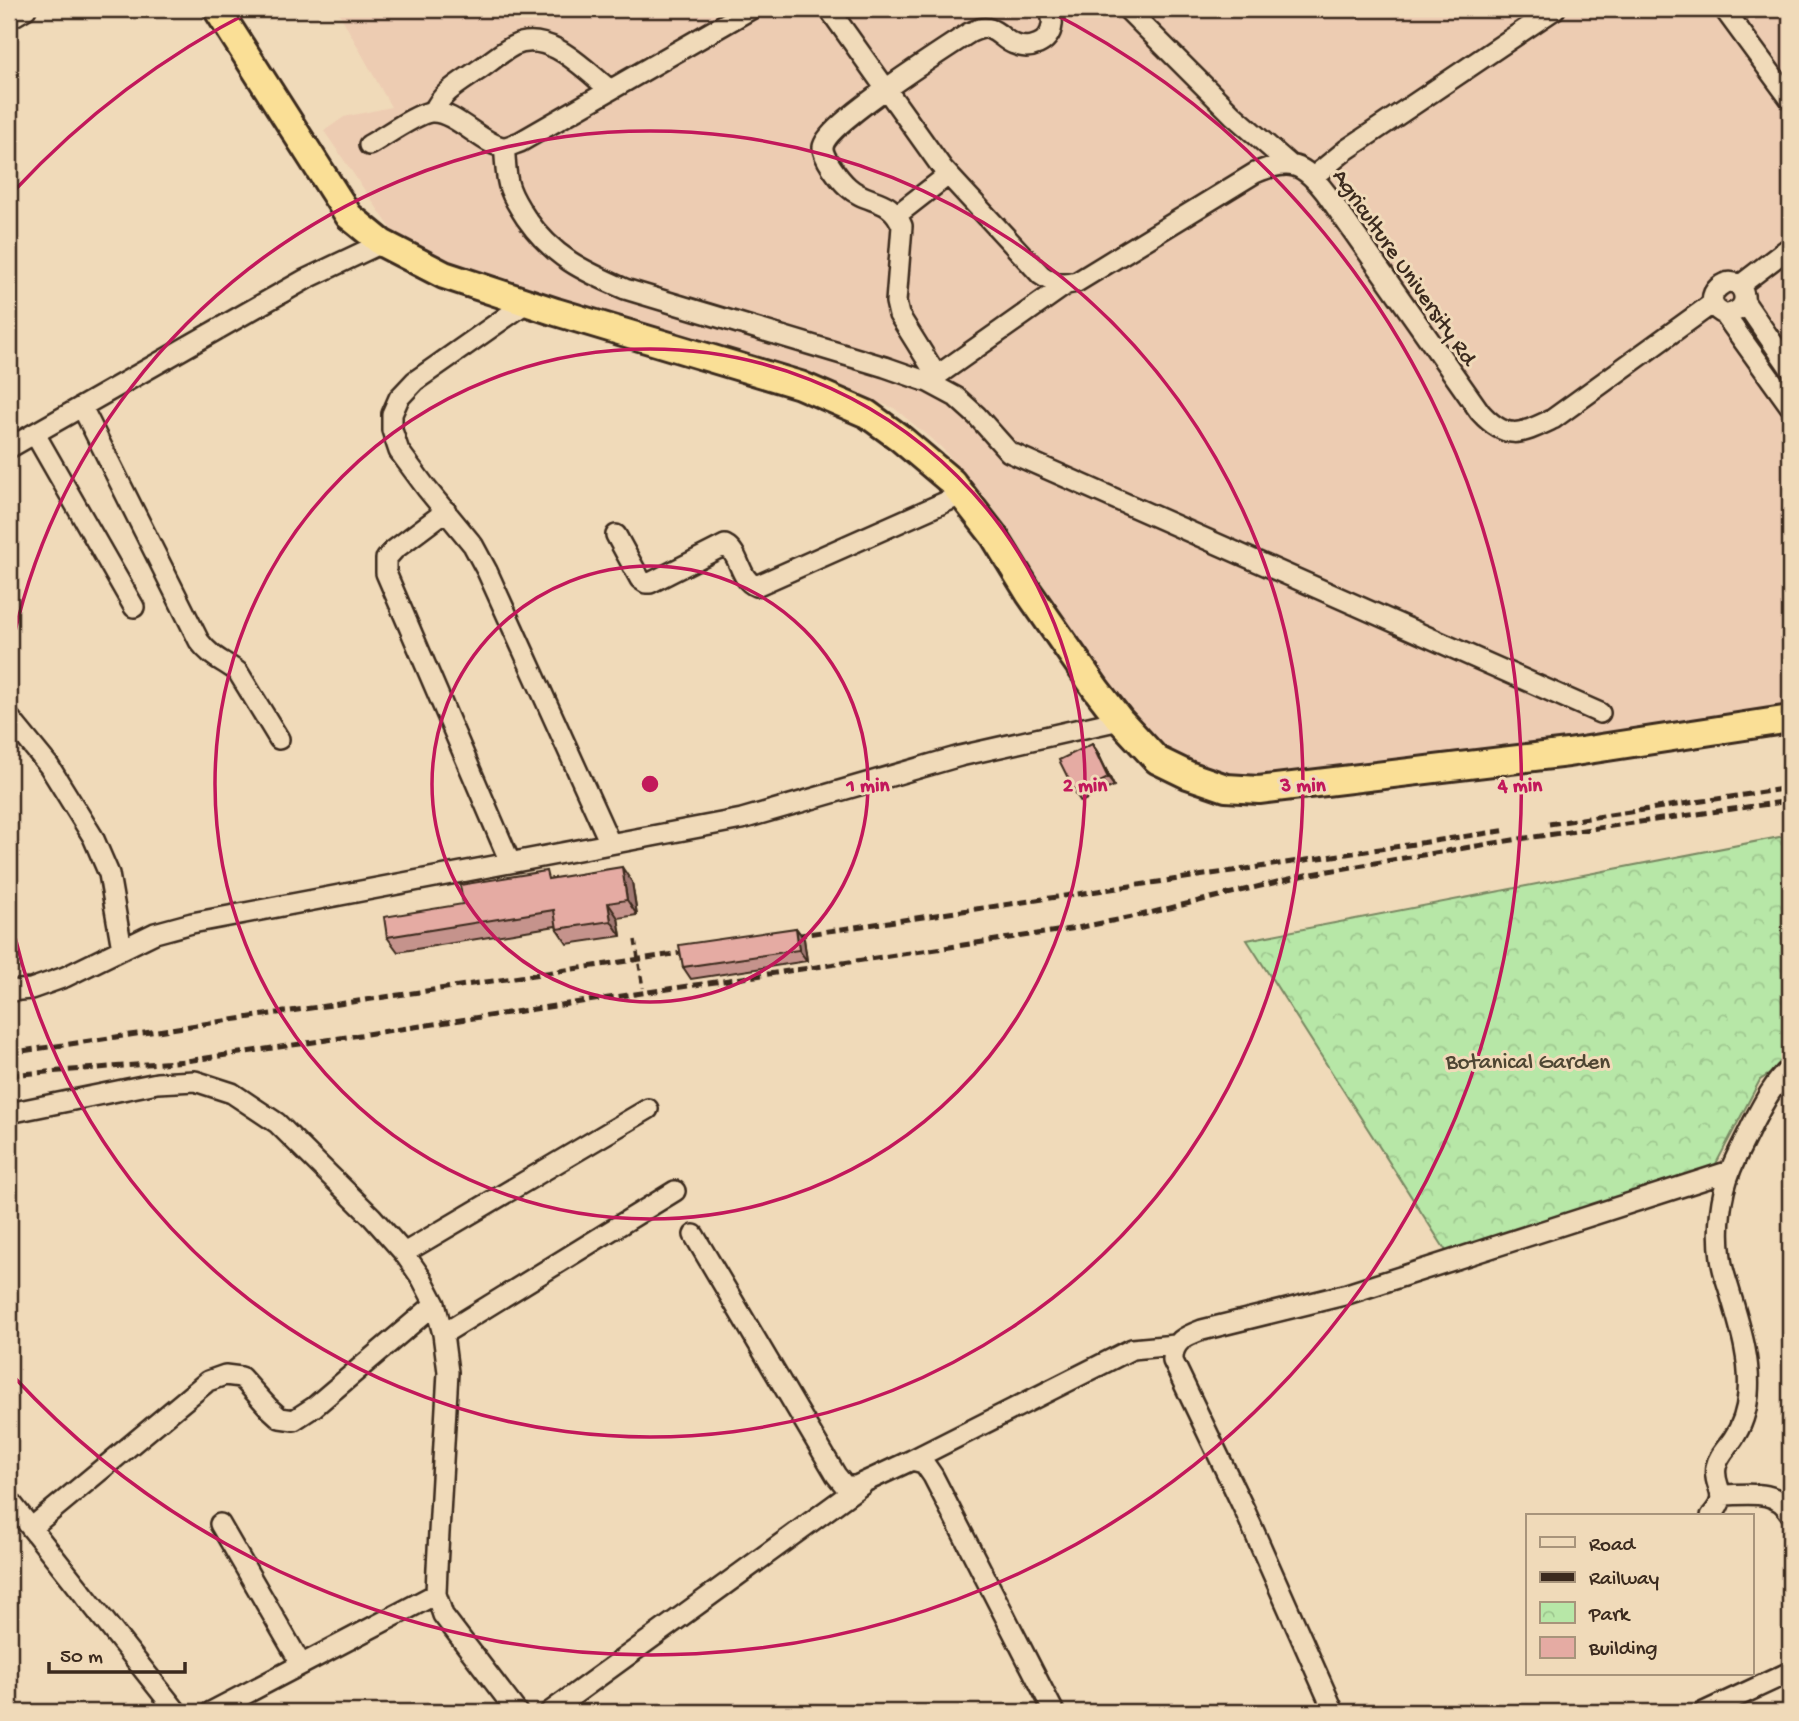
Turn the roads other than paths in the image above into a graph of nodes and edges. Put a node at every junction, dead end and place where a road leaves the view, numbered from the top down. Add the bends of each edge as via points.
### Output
1 (26, 9) edge
2 (217, 9) edge
3 (829, 9) edge
4 (1051, 9) edge
5 (1127, 9) edge
6 (1555, 9) edge
7 (1724, 9) edge
8 (740, 11) edge
9 (9, 19) edge
10 (885, 88) junction
11 (610, 90) junction
12 (1790, 99) edge
13 (434, 111) junction
14 (369, 145) dead end
15 (504, 146) junction
16 (1289, 164) junction
17 (948, 174) junction
18 (1313, 177) junction
19 (898, 214) junction
20 (382, 243) junction
21 (1790, 247) edge
22 (1064, 286) junction
23 (1741, 293) junction
24 (526, 303) junction
25 (1719, 308) junction
26 (1790, 368) edge
27 (932, 379) junction
28 (1790, 406) edge
29 (82, 407) junction
30 (35, 434) junction
31 (9, 448) edge
32 (961, 495) junction
33 (446, 511) junction
34 (616, 535) dead end
35 (134, 607) dead end
36 (1600, 713) dead end
37 (9, 717) edge
38 (1790, 719) edge
39 (1120, 720) junction
40 (279, 739) dead end
41 (610, 843) junction
42 (510, 862) junction
43 (122, 949) junction
44 (9, 991) edge
45 (1790, 1068) edge
46 (648, 1109) dead end
47 (9, 1114) edge
48 (1730, 1171) junction
49 (675, 1191) dead end
50 (694, 1235) dead end
51 (404, 1253) junction
52 (435, 1304) junction
53 (443, 1334) junction
54 (1175, 1345) junction
55 (912, 1460) junction
56 (865, 1483) junction
57 (1721, 1495) junction
58 (9, 1500) edge
59 (1790, 1513) edge
60 (1713, 1514) edge
61 (219, 1524) dead end
62 (31, 1528) junction
63 (436, 1594) junction
64 (301, 1664) junction
65 (1790, 1672) edge
66 (177, 1712) edge
67 (211, 1712) edge
68 (517, 1712) edge
69 (550, 1712) edge
70 (1054, 1712) edge
71 (1334, 1712) edge
72 (1704, 1712) edge

1 - 9 street
2 - 20 highway via 349,216
3 - 10 street
4 - 10 street via 1050,35 1032,47 1010,43 988,28 980,28
5 - 16 street, Agriculture University Rd
6 - 18 street via 1354,144
7 - 12 street
8 - 11 street
10 - 17 street
10 - 19 street via 830,135 823,145 824,155 850,189
11 - 13 street via 562,52 546,43 528,41 514,45 450,90
11 - 15 street via 520,142
13 - 14 street
13 - 15 street
15 - 27 street via 509,188 534,230 558,254 592,275 625,289
16 - 18 street, Agriculture University Rd
16 - 22 street via 1255,173
17 - 19 street
17 - 22 street via 1041,275
18 - 25 street, Agriculture University Rd via 1480,412 1504,432 1518,433 1553,419
19 - 27 street via 902,226 896,302
20 - 24 highway via 444,275
20 - 29 street via 306,279
21 - 23 street
22 - 27 street
23 - 25 street via 1735,313
23 - 25 street via 1729,282 1720,285 1713,293
23 - 26 street
24 - 32 highway via 800,385 867,414 952,482
24 - 33 street via 415,381 392,414 399,451
25 - 28 street
27 - 36 street via 977,416 1009,452
29 - 30 street
29 - 40 street via 199,641 216,659 238,671
30 - 31 street
30 - 35 street
32 - 34 street via 756,586 744,576 731,548 724,545 646,583
32 - 39 highway
33 - 41 street via 487,571
33 - 42 street via 394,550 386,559 386,573
37 - 43 street via 49,766 93,837 109,874
38 - 39 highway via 1568,753 1259,790 1226,788 1157,760
39 - 41 street via 960,756 742,819
41 - 42 street
42 - 43 street via 192,923 155,933
43 - 44 street via 65,977
45 - 48 street via 1767,1096
46 - 51 street
47 - 51 street via 157,1083 195,1081 232,1093 277,1123
48 - 54 street via 1345,1296 1202,1330
48 - 57 street via 1719,1227 1721,1260 1745,1347 1748,1395 1741,1426 1716,1468
49 - 53 street
50 - 56 street via 836,1475 845,1486
51 - 52 street
52 - 53 street
52 - 62 street via 294,1420 280,1418 241,1377 225,1375 208,1381
53 - 63 street via 448,1372
54 - 55 street via 1132,1349
54 - 71 street via 1173,1361
55 - 56 street
55 - 70 street via 924,1463 933,1476
56 - 69 street
57 - 59 street via 1773,1496
57 - 60 street
58 - 62 street
61 - 64 street
62 - 66 street
63 - 64 street
63 - 68 street via 443,1615
64 - 67 street
65 - 72 street

